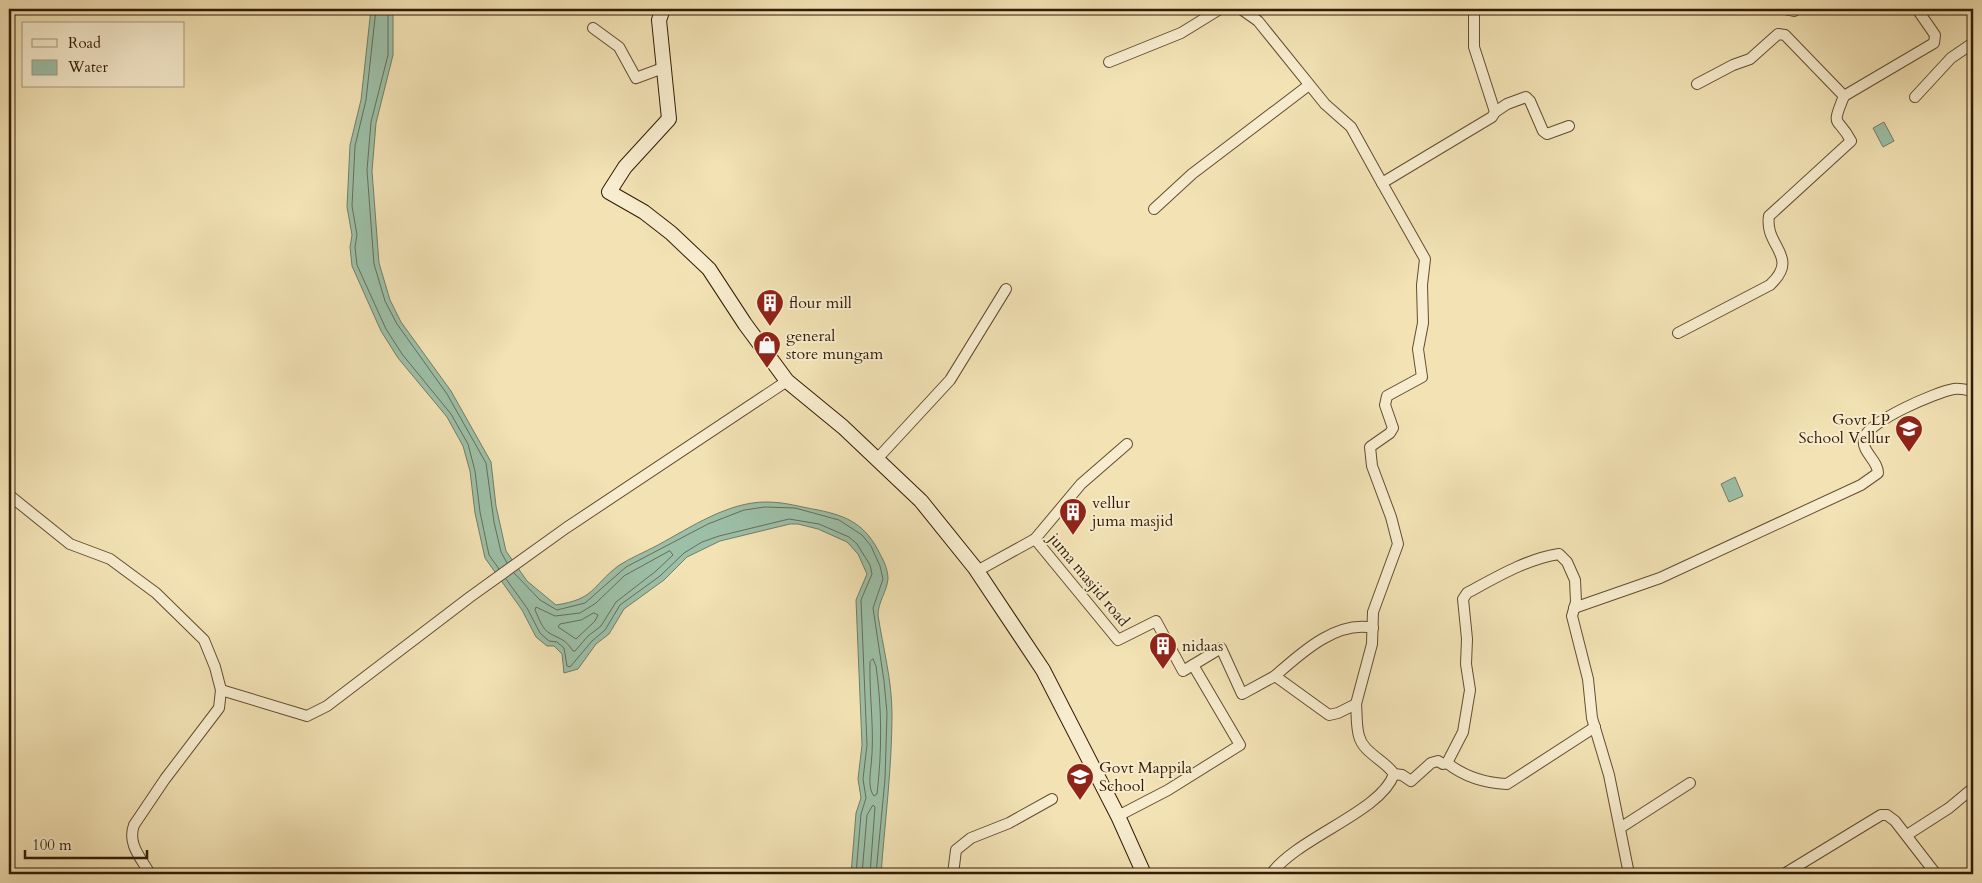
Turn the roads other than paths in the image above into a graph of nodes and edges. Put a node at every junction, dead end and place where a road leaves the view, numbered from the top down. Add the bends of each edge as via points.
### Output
1 (663, 9) edge
2 (1220, 9) edge
3 (1241, 9) edge
4 (1474, 9) edge
5 (1785, 9) edge
6 (1797, 9) edge
7 (1917, 9) edge
8 (594, 28) dead end
9 (1973, 43) edge
10 (1109, 62) dead end
11 (663, 68) junction
12 (1697, 84) dead end
13 (1309, 85) junction
14 (1844, 96) junction
15 (1915, 97) dead end
16 (1495, 112) junction
17 (1569, 126) dead end
18 (1382, 183) junction
19 (1154, 209) dead end
20 (1006, 289) dead end
21 (1678, 333) dead end
22 (787, 381) junction
23 (1973, 391) edge
24 (1127, 444) dead end
25 (877, 459) junction
26 (9, 495) edge
27 (1035, 538) junction
28 (976, 571) junction
29 (1574, 608) junction
30 (1373, 628) junction
31 (1193, 665) junction
32 (1275, 676) junction
33 (221, 690) junction
34 (1356, 704) junction
35 (1595, 727) junction
36 (1447, 763) junction
37 (1394, 774) junction
38 (1690, 783) dead end
39 (1973, 788) edge
40 (1052, 799) dead end
41 (1118, 816) junction
42 (1620, 828) junction
43 (1907, 836) junction
44 (150, 874) edge
45 (953, 874) edge
46 (1144, 874) edge
47 (1271, 874) edge
48 (1629, 874) edge
49 (1784, 874) edge
50 (1936, 874) edge

1 - 11 main road via 659,20
2 - 10 street via 1181,33
3 - 13 street via 1258,21
4 - 16 street via 1474,47
5 - 6 street
7 - 14 street via 1934,35 1934,43
8 - 11 street via 619,47 636,78
9 - 15 street via 1951,58
11 - 22 main road via 670,119 625,167 609,192 644,212 709,269 744,324
12 - 14 street via 1750,59 1778,34 1785,35
13 - 18 street via 1351,127
13 - 19 street via 1192,174
14 - 21 street via 1836,116 1851,141 1769,216 1767,227 1784,262 1781,275 1770,285
16 - 17 street via 1526,97 1547,134
16 - 18 street via 1492,117
18 - 30 street via 1425,259 1423,323 1418,349 1422,376 1387,396 1385,404 1393,428 1370,447 1372,466 1398,544 1373,612
20 - 25 street via 950,380
22 - 25 main road
22 - 33 street via 566,528 327,706 307,716
23 - 29 street via 1955,389 1926,398 1871,427 1864,437 1864,446 1878,467 1878,473 1861,486 1668,574
24 - 27 street via 1081,484
25 - 28 main road via 921,501
26 - 33 street via 70,544 110,559 156,593 204,640
27 - 28 street, juma masjid road
27 - 31 street, juma masjid road via 1118,640 1156,621 1183,671
28 - 41 main road via 1043,670
29 - 35 street via 1572,616 1588,679
29 - 36 street via 1575,580 1568,562 1559,554 1524,565 1467,593 1463,599 1470,690 1462,732
30 - 32 street via 1363,626 1334,633 1294,659
30 - 34 street via 1372,644
31 - 32 street via 1221,648 1242,694
31 - 41 street via 1240,745 1168,790
32 - 34 street via 1329,715
33 - 44 street via 219,708 165,779 130,834 131,842
34 - 37 street via 1359,736 1363,744
35 - 36 street via 1507,784 1462,774
35 - 42 street
36 - 37 street via 1430,763 1411,781
37 - 47 street via 1380,796 1304,844 1278,864
38 - 42 street
39 - 43 street
40 - 45 street via 1009,823 971,838 956,850
41 - 46 main road
42 - 48 street
43 - 49 street via 1895,821 1881,815
43 - 50 street

